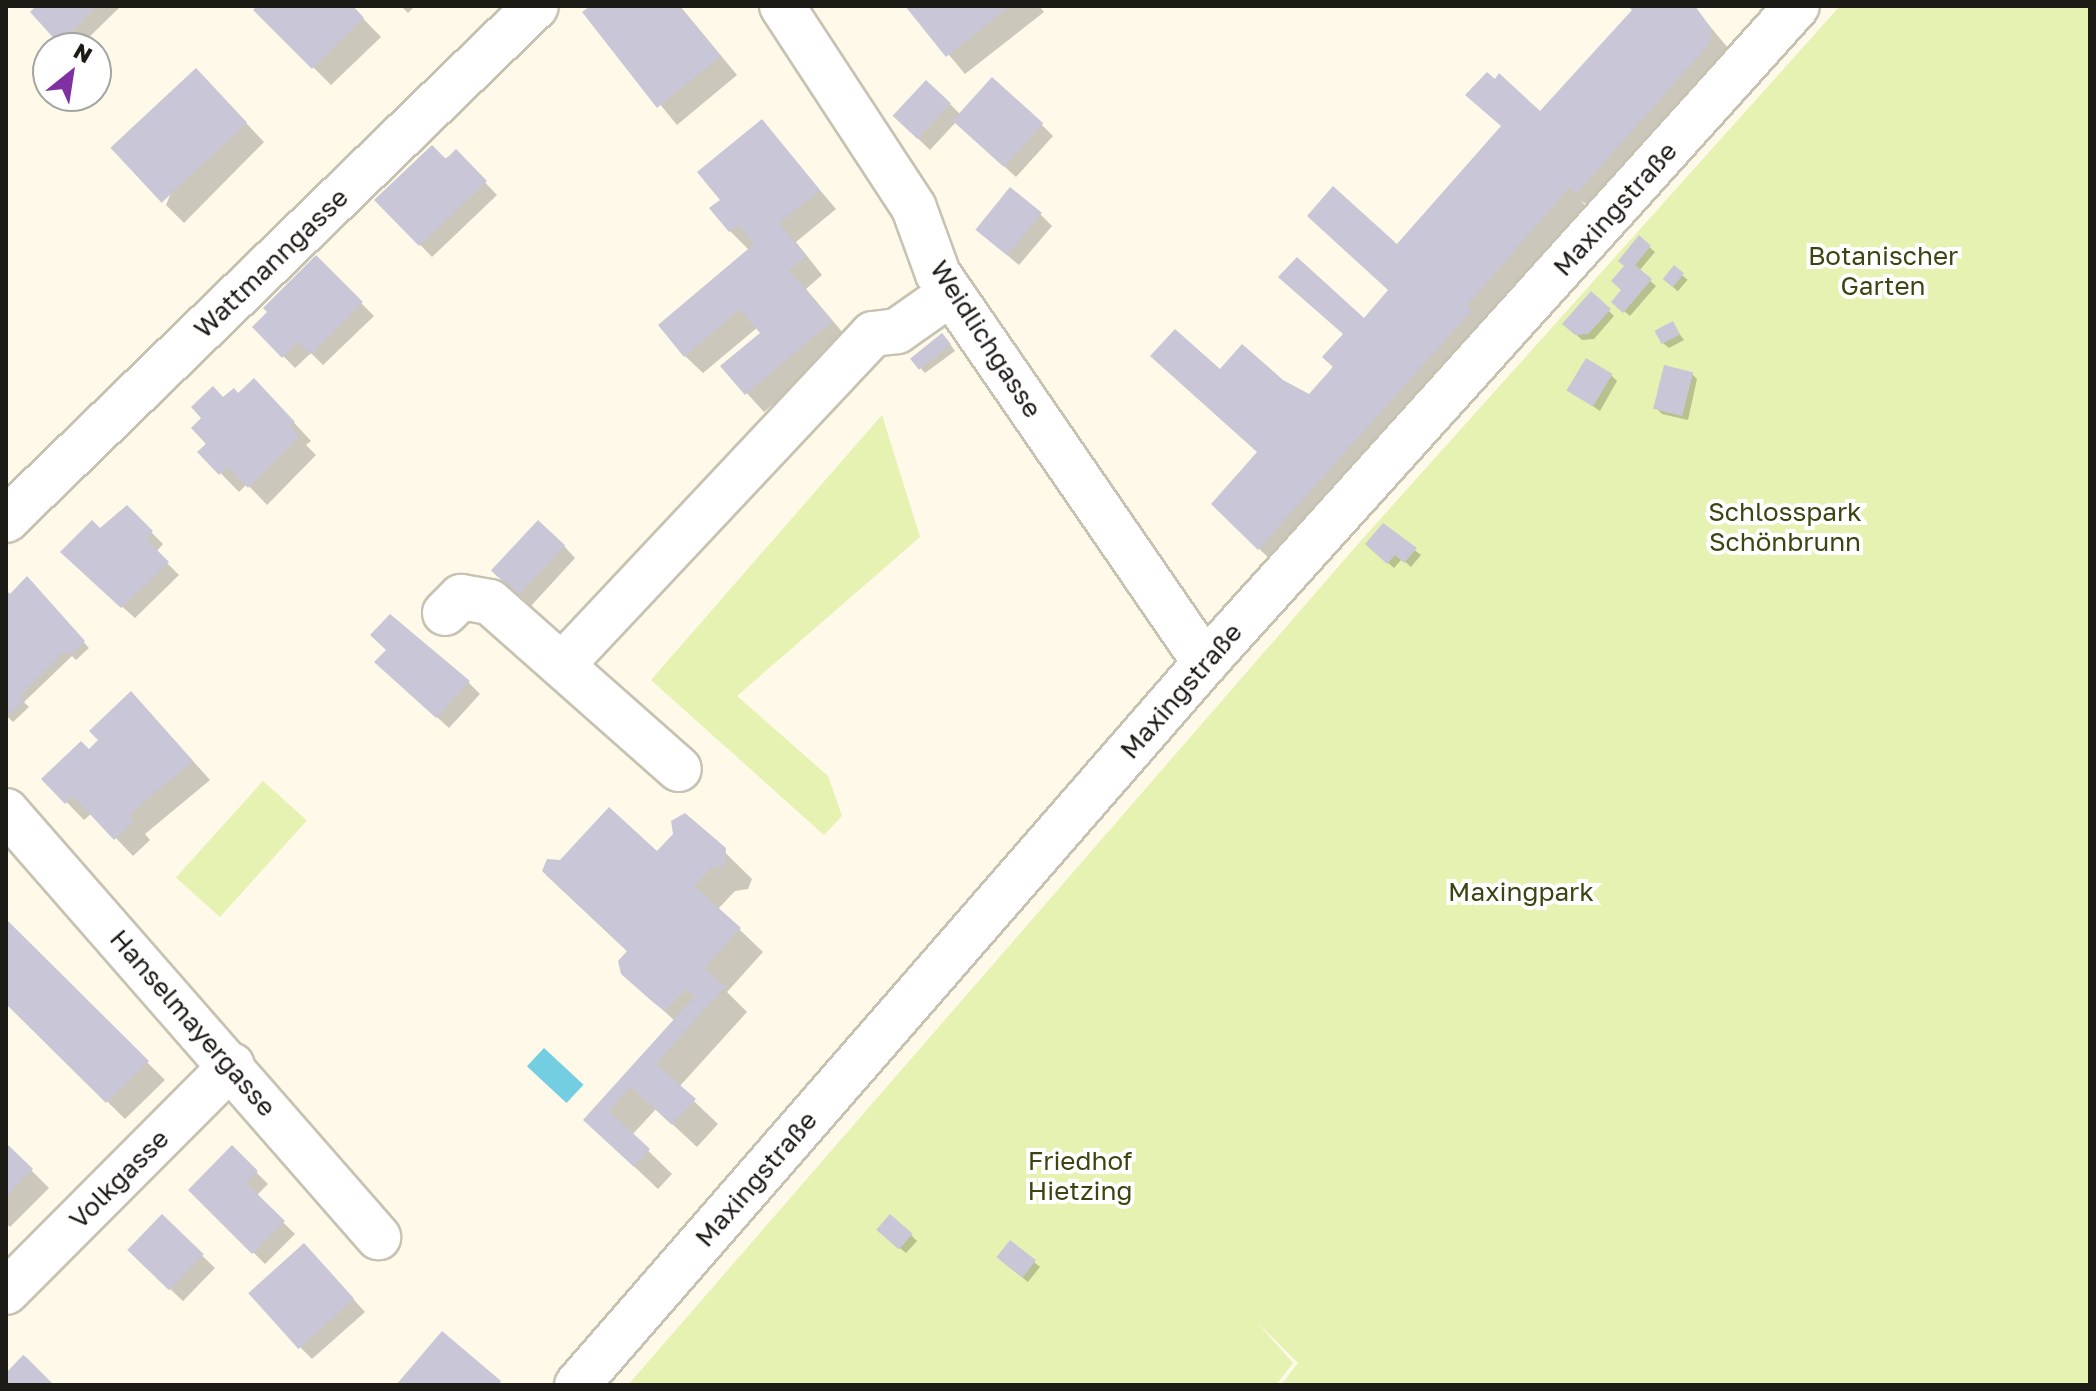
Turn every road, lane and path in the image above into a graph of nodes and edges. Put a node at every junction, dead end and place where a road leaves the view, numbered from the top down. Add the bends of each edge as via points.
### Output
1 (536, 6) edge
2 (782, 6) edge
3 (1772, 16) edge
4 (951, 293) junction
5 (6, 520) edge
6 (445, 613) dead end
7 (1205, 663) junction
8 (573, 675) junction
9 (679, 769) dead end
10 (6, 811) edge
11 (232, 1065) junction
12 (378, 1237) dead end
13 (6, 1292) edge
14 (577, 1385) edge

1 - 5 street, Wattmanngasse
2 - 4 street, Weidlichgasse via 914,208 938,274
3 - 7 street, Maxingstraße
4 - 7 street, Weidlichgasse
4 - 8 street via 897,331 873,334
6 - 8 street via 461,597 482,598
7 - 14 street, Maxingstraße
8 - 9 street
10 - 11 street, Hanselmayergasse
11 - 12 street, Hanselmayergasse
11 - 13 street, Volkgasse

